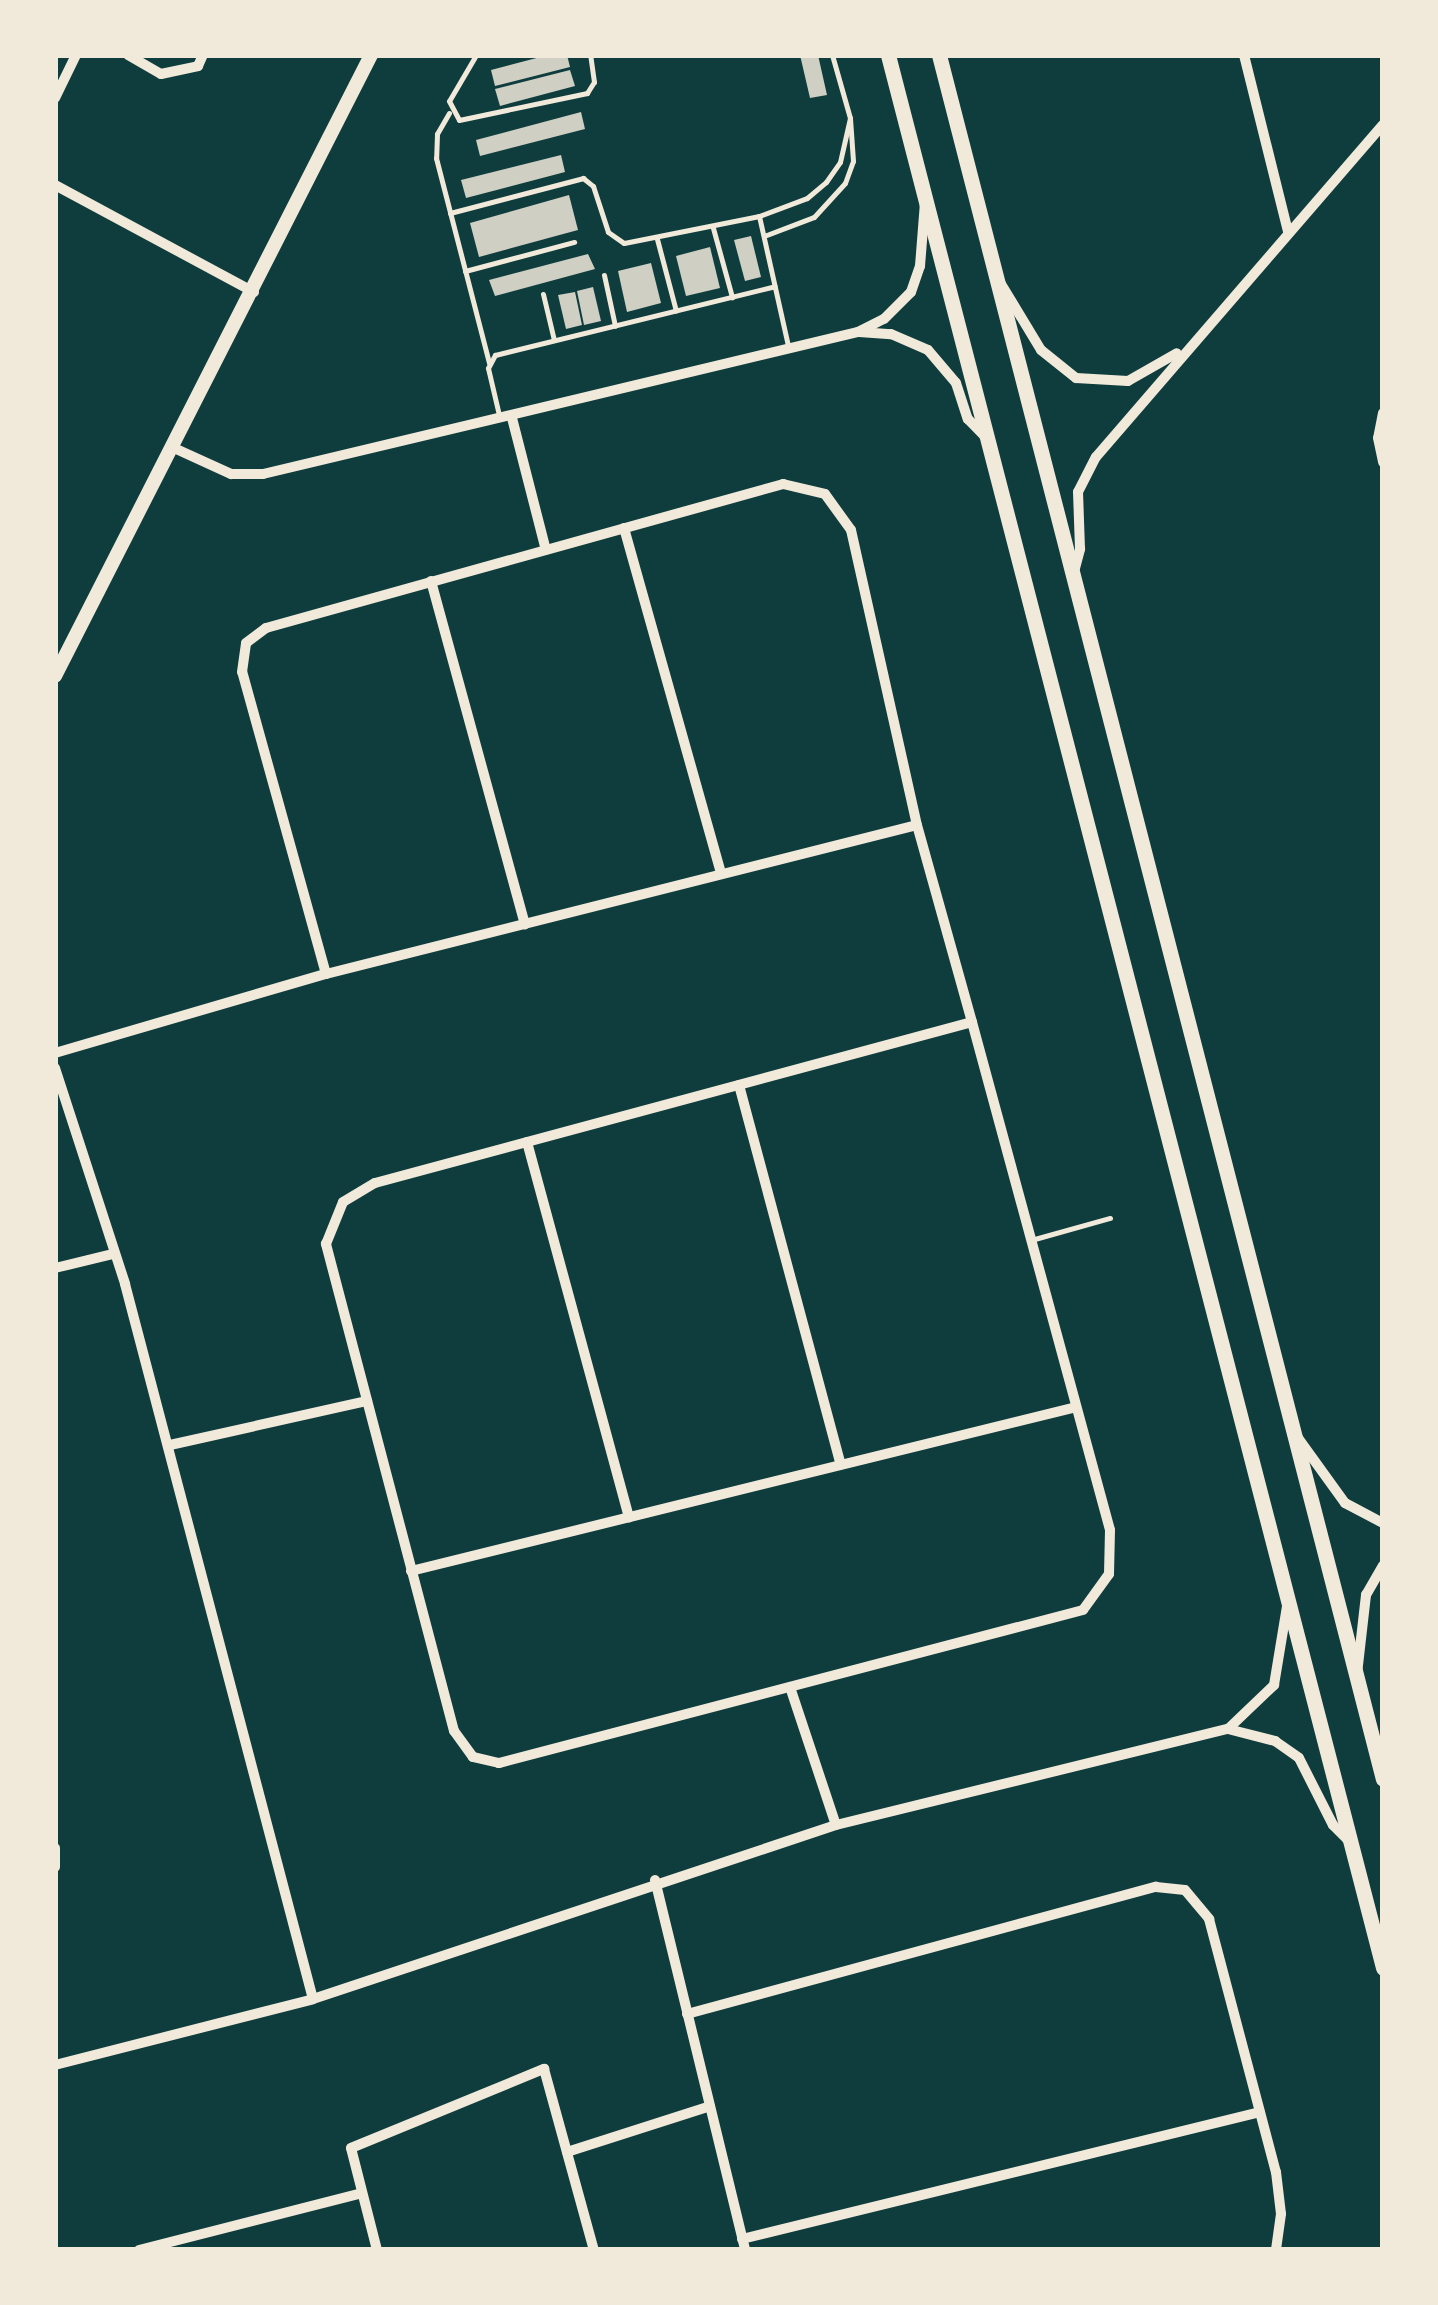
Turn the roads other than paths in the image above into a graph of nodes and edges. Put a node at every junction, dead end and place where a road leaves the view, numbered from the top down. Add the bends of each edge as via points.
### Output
1 (76, 55) edge
2 (128, 55) edge
3 (203, 55) edge
4 (371, 55) edge
5 (476, 55) edge
6 (590, 55) edge
7 (832, 55) edge
8 (888, 55) edge
9 (939, 55) edge
10 (1244, 55) edge
11 (55, 98) edge
12 (449, 113) junction
13 (850, 118) junction
14 (1383, 125) edge
15 (55, 184) edge
16 (926, 201) junction
17 (450, 213) junction
18 (759, 216) junction
19 (712, 226) junction
20 (1288, 231) junction
21 (764, 236) junction
22 (657, 239) junction
23 (574, 242) dead end
24 (465, 271) junction
25 (604, 275) dead end
26 (998, 279) junction
27 (774, 286) junction
28 (254, 292) junction
29 (543, 294) dead end
30 (732, 297) junction
31 (676, 311) junction
32 (615, 326) junction
33 (858, 332) junction
34 (554, 340) junction
35 (1186, 347) junction
36 (789, 349) junction
37 (488, 363) junction
38 (1383, 413) edge
39 (506, 420) junction
40 (987, 438) junction
41 (174, 448) junction
42 (1383, 462) edge
43 (624, 528) junction
44 (546, 550) junction
45 (1073, 573) junction
46 (431, 582) junction
47 (55, 676) edge
48 (916, 825) junction
49 (721, 874) junction
50 (526, 924) junction
51 (326, 974) junction
52 (972, 1022) junction
53 (55, 1053) edge
54 (55, 1068) edge
55 (738, 1085) junction
56 (528, 1142) junction
57 (1110, 1218) dead end
58 (1031, 1240) junction
59 (113, 1254) junction
60 (55, 1268) edge
61 (367, 1401) junction
62 (1076, 1407) junction
63 (1293, 1431) junction
64 (170, 1445) junction
65 (842, 1465) junction
66 (629, 1517) junction
67 (1383, 1523) edge
68 (1383, 1566) edge
69 (412, 1571) junction
70 (1288, 1600) junction
71 (1357, 1674) junction
72 (790, 1686) junction
73 (1228, 1729) junction
74 (1383, 1778) edge
75 (836, 1825) junction
76 (1351, 1843) junction
77 (55, 1848) edge
78 (55, 1867) edge
79 (655, 1880) junction
80 (1383, 1968) edge
81 (313, 1999) junction
82 (688, 2014) junction
83 (55, 2065) edge
84 (710, 2106) junction
85 (1260, 2112) junction
86 (567, 2152) junction
87 (362, 2193) junction
88 (743, 2244) edge
89 (139, 2250) edge
90 (377, 2250) edge
91 (594, 2250) edge
92 (1276, 2250) edge

1 - 11 street
2 - 3 street via 162,74 198,66
4 - 28 street
5 - 12 lane via 449,101
6 - 12 lane via 594,82 580,96 465,120
7 - 13 lane
8 - 16 main road
9 - 26 main road
10 - 20 street
12 - 17 lane via 435,146
13 - 18 lane via 840,162 826,182 808,198
13 - 21 lane via 853,160 832,202 814,218
14 - 20 street
15 - 28 street
16 - 33 street via 911,292 884,319
16 - 40 main road
17 - 22 lane via 583,178 593,186 614,239
17 - 24 lane
18 - 19 lane
18 - 21 lane
19 - 22 lane
19 - 30 lane
20 - 35 street
21 - 27 lane
22 - 31 lane
23 - 24 lane
24 - 37 lane
25 - 32 lane
26 - 35 street via 1041,350 1076,378 1128,381
26 - 45 main road
27 - 30 lane
27 - 36 lane
28 - 41 street
29 - 34 lane
30 - 31 lane
31 - 32 lane
32 - 34 lane
33 - 36 street
33 - 40 street via 891,334 928,350 956,383 968,419
34 - 37 lane via 495,355
35 - 45 street via 1085,474
36 - 39 street
37 - 39 lane
38 - 42 street
39 - 41 street via 263,474 232,474
39 - 44 street
40 - 70 main road
41 - 47 street
43 - 44 street
43 - 48 street via 782,484 825,494 850,530
43 - 49 street
44 - 46 street
45 - 63 main road
46 - 50 street
46 - 51 street via 266,628 246,643 242,672
48 - 49 street
48 - 52 street
49 - 50 street
50 - 51 street
51 - 53 street
52 - 55 street
52 - 58 street
54 - 59 street
55 - 56 street
55 - 65 street
56 - 61 street via 375,1183 343,1202 326,1244
56 - 66 street
57 - 58 lane
58 - 62 street
59 - 60 street
59 - 64 street
61 - 64 street
61 - 69 street
62 - 65 street
62 - 72 street via 1110,1530 1109,1574 1082,1610
63 - 67 street via 1314,1452 1334,1492 1360,1515
63 - 71 main road
64 - 81 street
65 - 66 street
66 - 69 street
68 - 71 street via 1366,1595
69 - 72 street via 454,1731 472,1756 499,1763
70 - 73 street via 1274,1686
70 - 76 main road
71 - 74 main road
72 - 75 street
73 - 75 street
73 - 76 street via 1275,1741 1299,1758 1333,1824
75 - 79 street
76 - 80 main road
77 - 78 street
79 - 81 street
79 - 82 street
81 - 83 street
82 - 84 street
82 - 85 street via 1176,1886 1193,1894 1209,1919
84 - 86 street
84 - 88 street
85 - 88 street
85 - 92 street via 1280,2193
86 - 87 street via 544,2069 351,2148
86 - 91 street
87 - 89 street
87 - 90 street

